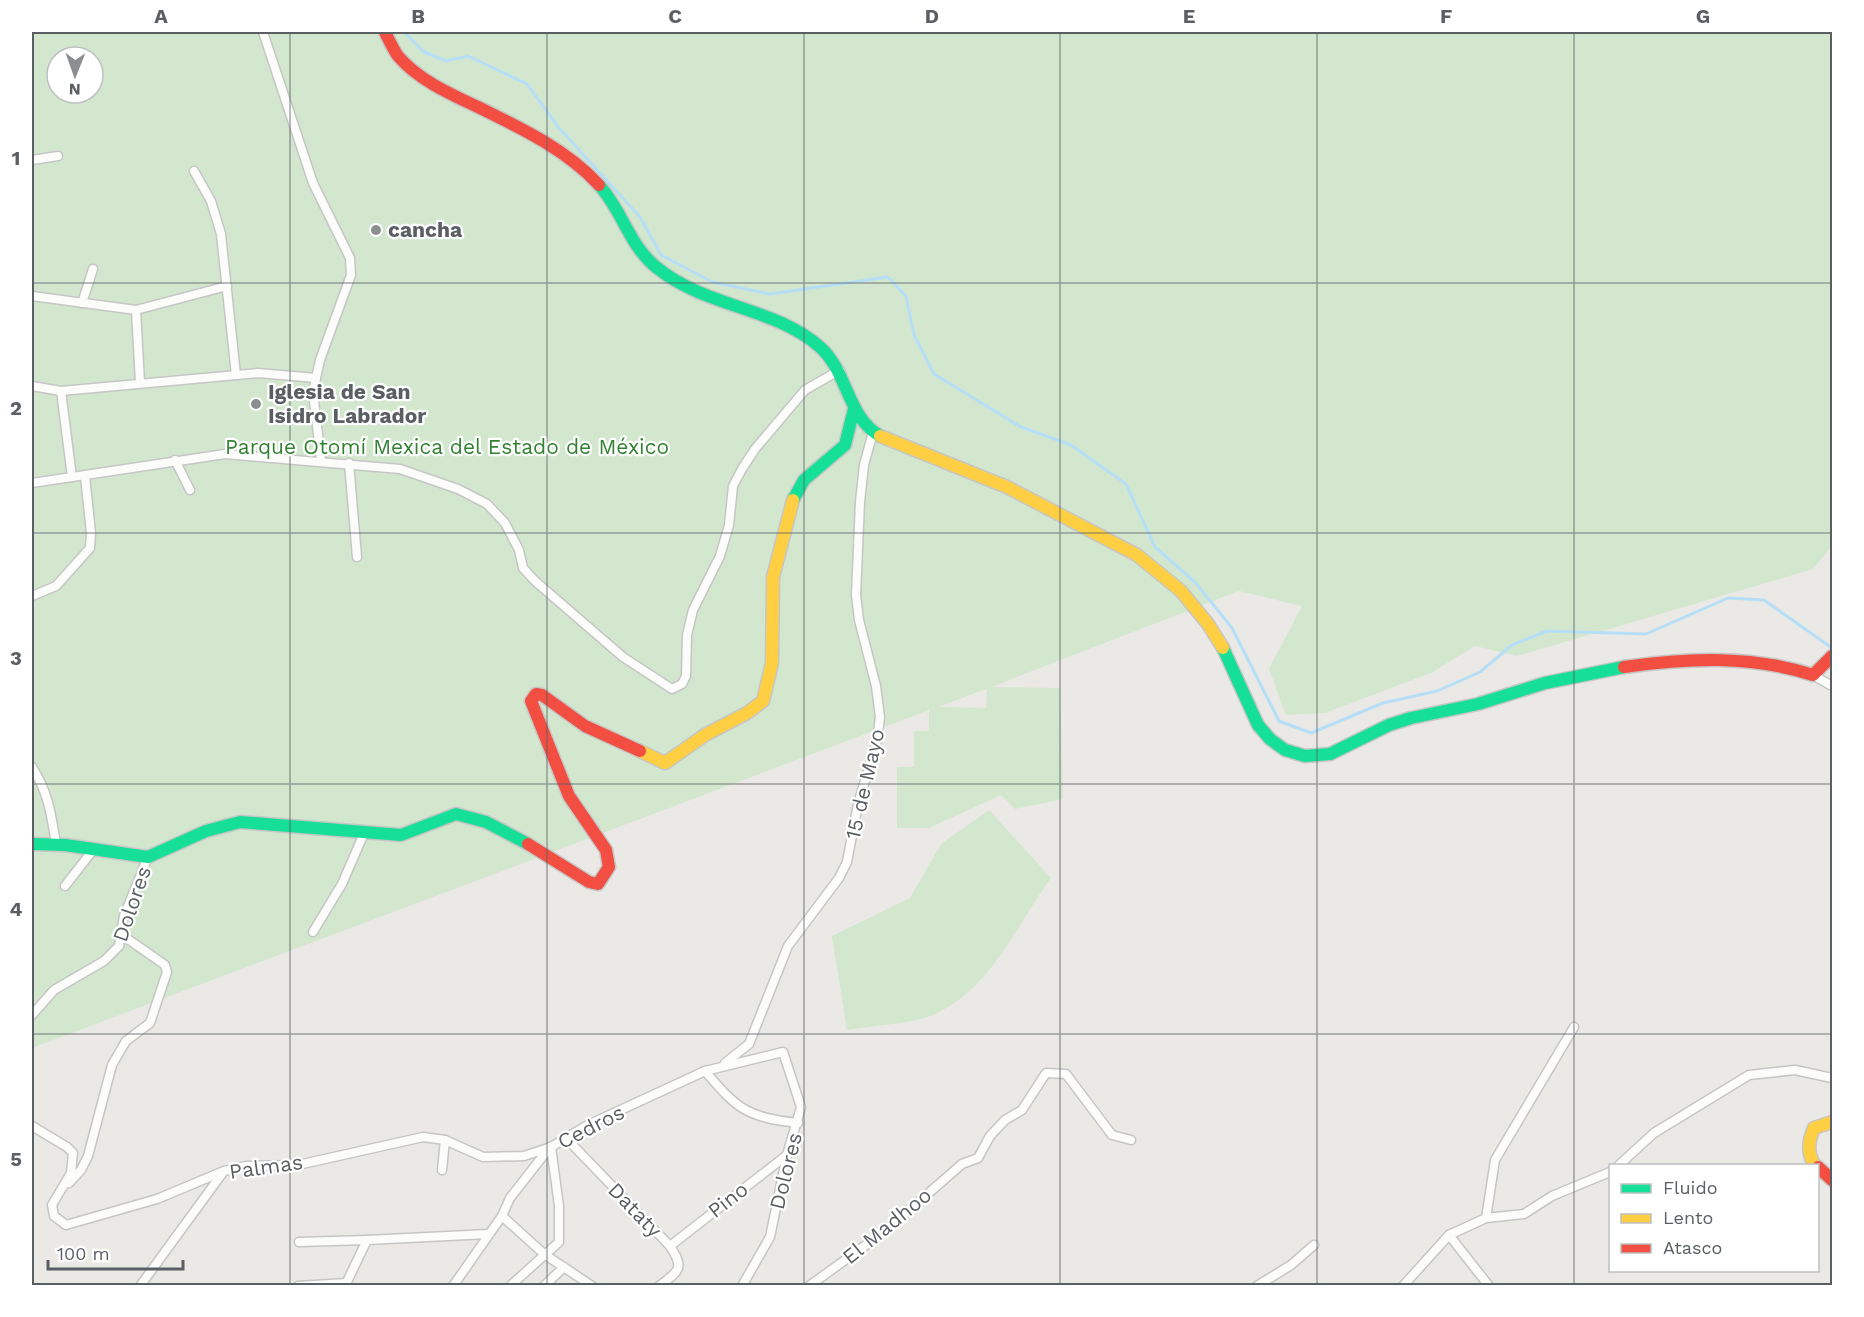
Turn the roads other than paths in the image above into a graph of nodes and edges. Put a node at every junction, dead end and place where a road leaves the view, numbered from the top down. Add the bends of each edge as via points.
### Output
1 (263, 32) edge
2 (385, 32) edge
3 (58, 156) dead end
4 (32, 160) edge
5 (194, 171) dead end
6 (93, 269) dead end
7 (227, 286) junction
8 (32, 296) edge
9 (82, 303) junction
10 (136, 310) junction
11 (840, 370) junction
12 (236, 375) junction
13 (316, 378) junction
14 (140, 383) junction
15 (32, 386) edge
16 (61, 391) junction
17 (854, 409) junction
18 (873, 432) junction
19 (175, 460) junction
20 (321, 460) junction
21 (349, 463) junction
22 (85, 476) junction
23 (72, 477) junction
24 (32, 483) edge
25 (189, 490) dead end
26 (357, 557) dead end
27 (32, 596) edge
28 (1833, 656) edge
29 (1816, 672) junction
30 (1833, 686) edge
31 (32, 767) edge
32 (365, 831) junction
33 (32, 844) edge
34 (56, 844) junction
35 (93, 850) junction
36 (148, 856) junction
37 (65, 886) dead end
38 (313, 933) dead end
39 (122, 935) junction
40 (32, 1016) edge
41 (1574, 1027) dead end
42 (783, 1052) joint
43 (723, 1065) junction
44 (705, 1071) junction
45 (1833, 1078) edge
46 (1833, 1122) edge
47 (798, 1123) junction
48 (32, 1126) edge
49 (564, 1136) junction
50 (445, 1140) junction
51 (1131, 1140) dead end
52 (550, 1147) junction
53 (787, 1155) junction
54 (1620, 1164) edge
55 (1815, 1164) edge
56 (1819, 1168) edge
57 (442, 1170) dead end
58 (224, 1171) junction
59 (1609, 1173) edge
60 (1833, 1180) edge
61 (65, 1187) junction
62 (502, 1216) junction
63 (1486, 1218) junction
64 (488, 1234) junction
65 (1449, 1235) junction
66 (367, 1240) junction
67 (299, 1242) dead end
68 (1314, 1245) dead end
69 (670, 1246) junction
70 (544, 1254) junction
71 (564, 1267) junction
72 (346, 1284) edge
73 (140, 1286) edge
74 (298, 1286) edge
75 (453, 1286) edge
76 (510, 1286) edge
77 (544, 1286) edge
78 (592, 1286) edge
79 (659, 1286) edge
80 (742, 1286) edge
81 (809, 1286) edge
82 (1257, 1286) edge
83 (1403, 1286) edge
84 (1489, 1286) edge

1 - 13 street via 313,183 350,258 351,275
2 - 11 main road via 394,51 415,71 527,131 593,180 613,205 635,245 654,266 711,298 787,324 815,342
3 - 4 street
5 - 7 street via 217,218
6 - 9 street
7 - 10 street
7 - 12 street
8 - 9 street
9 - 10 street
10 - 14 street
11 - 17 main road
11 - 21 street via 805,390 790,406 755,449 733,486 723,549 693,610 687,635 686,676 677,688 670,688 623,657 535,581 523,568 513,535 487,504 458,489 400,469
12 - 13 street
12 - 14 street
13 - 20 street via 313,392
14 - 16 street
15 - 16 street
16 - 23 street
17 - 18 main road
17 - 32 main road via 845,445 804,480 789,510 773,577 772,663 764,701 665,763 585,726 542,695 536,694 531,701 569,796 606,850 609,867 602,880 597,884 589,882 486,822 456,813 401,834
18 - 29 main road via 993,481 1163,572 1218,638 1264,735 1293,753 1316,757 1333,754 1401,721 1484,702 1550,681 1618,669 1723,659
18 - 43 street, 15 de Mayo via 860,502 856,595 876,686 880,717 877,741 858,804 847,862 788,946 749,1044
19 - 20 street via 225,454
19 - 22 street
19 - 25 street
20 - 21 street
21 - 26 street
22 - 23 street
22 - 27 street via 90,548 56,586
23 - 24 street
28 - 29 main road
29 - 30 street
31 - 34 street via 52,810
32 - 36 main road via 240,822 206,831
32 - 38 street via 342,884
33 - 34 main road
34 - 35 main road
35 - 36 main road
35 - 37 street
36 - 39 street, Dolores via 124,916
39 - 40 street, Dolores via 112,955 54,990
39 - 61 street, Palmas via 165,965 166,977 150,1023 126,1041 116,1058 88,1156
41 - 63 street via 1495,1160
42 - 43 street, Cedros
42 - 47 street, Dolores via 801,1107
43 - 44 street, Cedros
44 - 47 street via 749,1113 762,1119
44 - 49 street, Cedros
45 - 54 street via 1795,1070 1749,1075 1654,1133
46 - 55 main road via 1815,1128 1808,1142
47 - 53 street, Dolores
48 - 61 street, Palmas via 73,1153 74,1165
49 - 52 street, Cedros
49 - 69 street, Dataty
50 - 52 street, Palmas via 490,1158 524,1156
50 - 57 street
50 - 58 street, Palmas via 423,1137 298,1165 246,1166
51 - 81 street, El Madhoo via 1112,1135 1074,1082 1066,1074 1052,1072 1042,1077 1022,1110 1001,1123 981,1155 962,1164 884,1232
52 - 62 street via 510,1198
52 - 70 street, Cedros via 560,1234 559,1242
53 - 69 street, Pino
53 - 80 street, Dolores via 770,1237
56 - 60 main road
58 - 61 street, Palmas via 157,1199 66,1225 58,1221 52,1210
58 - 73 street
59 - 63 street via 1552,1196 1524,1214
62 - 64 street
62 - 70 street
63 - 65 street
64 - 66 street
64 - 75 street
65 - 83 street
65 - 84 street
66 - 67 street
66 - 72 street
68 - 82 street via 1292,1265
69 - 79 street, Dataty via 678,1258 679,1269
70 - 71 street
70 - 76 street, Cedros
71 - 77 street
71 - 78 street
72 - 74 street

